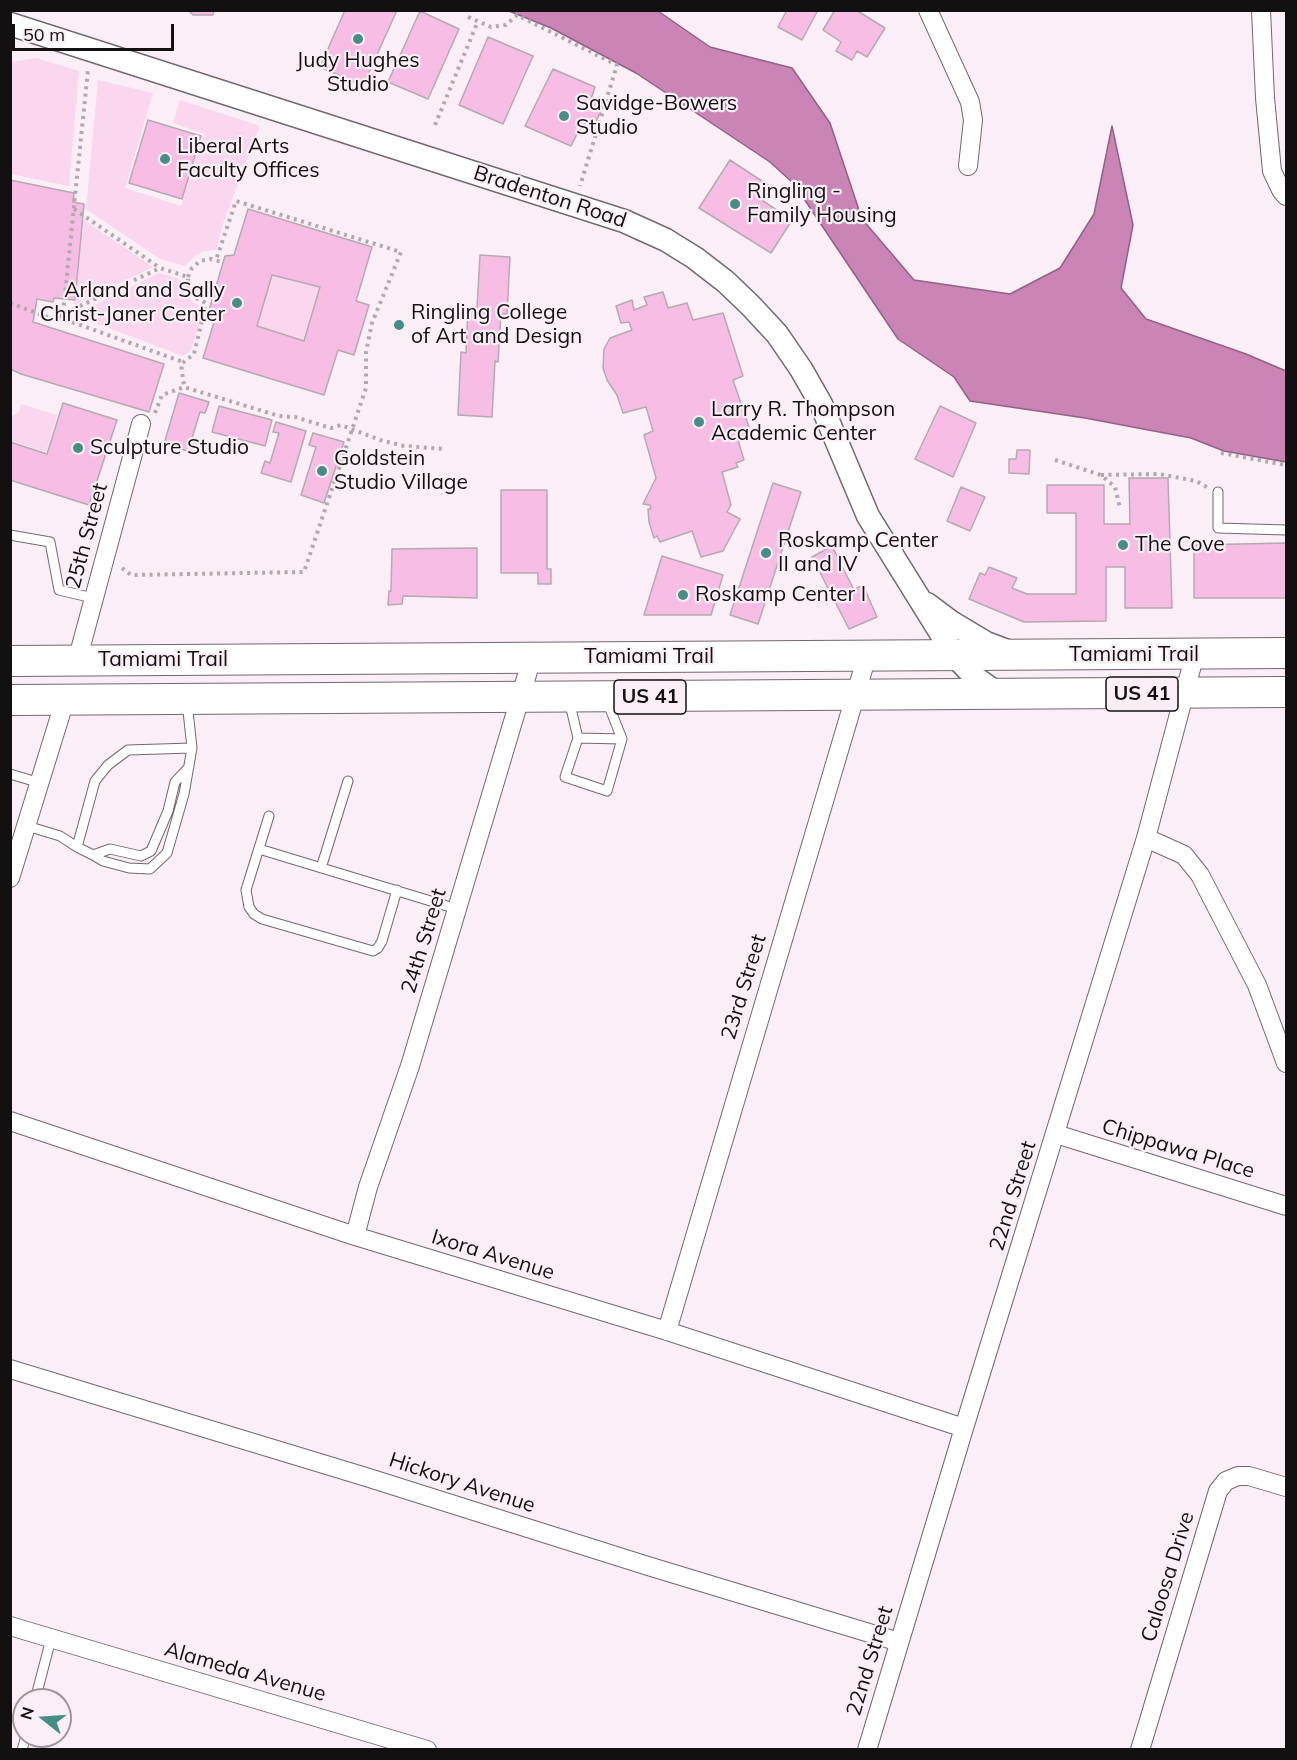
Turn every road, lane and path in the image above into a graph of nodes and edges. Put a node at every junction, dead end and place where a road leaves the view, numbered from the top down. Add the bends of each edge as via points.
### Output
1 (928, 10) edge
2 (1262, 10) edge
3 (468, 17) dead end
4 (478, 21) junction
5 (10, 24) edge
6 (88, 68) dead end
7 (435, 124) dead end
8 (968, 166) dead end
9 (578, 192) dead end
10 (1287, 195) edge
11 (75, 209) junction
12 (216, 260) junction
13 (222, 262) dead end
14 (160, 268) junction
15 (188, 277) junction
16 (10, 303) edge
17 (63, 314) junction
18 (57, 317) junction
19 (183, 363) junction
20 (184, 387) junction
21 (141, 424) joint
22 (351, 430) junction
23 (445, 449) dead end
24 (1221, 453) dead end
25 (1055, 460) dead end
26 (1287, 465) edge
27 (1101, 475) junction
28 (1218, 492) joint
29 (1120, 508) dead end
30 (1287, 530) edge
31 (10, 535) edge
32 (103, 563) junction
33 (916, 594) junction
34 (93, 598) junction
35 (1287, 653) edge
36 (1195, 654) junction
37 (867, 656) junction
38 (955, 656) junction
39 (1020, 656) junction
40 (532, 658) junction
41 (10, 661) edge
42 (77, 661) junction
43 (152, 661) junction
44 (10, 689) edge
45 (1185, 693) junction
46 (1287, 693) edge
47 (998, 694) junction
48 (855, 695) junction
49 (568, 697) junction
50 (606, 697) junction
51 (521, 698) junction
52 (187, 699) junction
53 (10, 700) edge
54 (65, 700) junction
55 (578, 738) junction
56 (622, 739) junction
57 (192, 748) junction
58 (189, 767) junction
59 (10, 774) edge
60 (348, 781) dead end
61 (40, 783) junction
62 (269, 816) dead end
63 (27, 826) junction
64 (1146, 838) junction
65 (77, 847) junction
66 (259, 849) junction
67 (93, 855) junction
68 (321, 867) junction
69 (10, 878) edge
70 (397, 890) junction
71 (457, 909) junction
72 (1287, 1063) edge
73 (10, 1121) edge
74 (1056, 1134) junction
75 (1287, 1206) edge
76 (355, 1236) junction
77 (666, 1331) junction
78 (10, 1369) edge
79 (964, 1428) junction
80 (1287, 1487) edge
81 (10, 1626) edge
82 (51, 1638) junction
83 (899, 1642) junction
84 (38, 1688) edge
85 (427, 1749) edge
86 (867, 1749) edge
87 (1140, 1749) edge

1 - 8 street via 970,102 973,120
2 - 10 street via 1272,171
3 - 4 path
4 - 7 path
4 - 9 path via 491,27 506,25 517,15 618,65
5 - 33 street, Bradenton Road via 624,221 695,258 751,306 801,369 821,404 868,516
6 - 11 path
11 - 14 path
11 - 17 path
12 - 13 path
12 - 15 path via 200,261
12 - 22 path via 236,201 401,252 372,323 366,352 366,388
14 - 15 path
14 - 17 path
15 - 19 path via 192,296 206,303 194,354
16 - 18 path
17 - 18 path
18 - 19 path
19 - 20 path
20 - 21 path via 162,395 153,418
20 - 22 path via 279,416
21 - 32 street, 25th Street
22 - 23 path via 404,446
22 - 32 path via 304,572 132,575 115,562 113,567
24 - 26 path
25 - 27 path
27 - 28 path via 1159,474 1196,481
27 - 29 path via 1115,487
28 - 30 lane via 1218,528
31 - 34 lane via 50,542 59,590
32 - 34 street, 25th Street
33 - 38 street, Bradenton Road
33 - 39 street, Bradenton Road via 986,643
34 - 42 street, 25th Street
35 - 36 main road, Tamiami Trail / US 41
36 - 39 main road, Tamiami Trail / US 41
36 - 45 street, 22nd Street
37 - 38 main road, Tamiami Trail / US 41
37 - 40 main road, Tamiami Trail / US 41
37 - 48 street, 23rd Street
38 - 39 main road, Tamiami Trail / US 41
38 - 47 street, Bradenton Road via 976,679
40 - 43 main road, Tamiami Trail / US 41
40 - 51 street, 24th Street
41 - 42 main road, Tamiami Trail / US 41
42 - 43 main road, Tamiami Trail / US 41
42 - 44 main road via 41,681
43 - 54 main road via 87,680
45 - 46 main road, Tamiami Trail / US 41
45 - 47 main road, Tamiami Trail / US 41
45 - 64 street, 22nd Street
47 - 48 main road, Tamiami Trail / US 41
48 - 50 main road, Tamiami Trail / US 41
48 - 77 street, 23rd Street
49 - 50 main road, Tamiami Trail / US 41
49 - 51 main road, Tamiami Trail / US 41
49 - 55 lane
50 - 56 lane
51 - 52 main road, Tamiami Trail / US 41
51 - 71 street, 24th Street
52 - 54 main road, Tamiami Trail / US 41
52 - 57 lane
53 - 54 main road, Tamiami Trail / US 41
54 - 61 street
55 - 56 lane
55 - 56 lane via 565,777 607,791
57 - 58 lane
57 - 65 lane via 128,750 108,765 95,781
58 - 67 lane via 175,782 168,812 151,851 141,856 110,849
58 - 67 lane via 167,853 160,861 150,869 129,868
59 - 61 lane
60 - 68 lane
61 - 63 street
62 - 66 lane
63 - 65 lane via 60,836
63 - 69 street
64 - 72 street via 1184,855 1200,875 1257,985
64 - 74 street, 22nd Street
65 - 67 lane
66 - 68 lane
66 - 70 lane via 246,890 247,899 254,914 271,922 373,951 382,941
68 - 70 lane
70 - 71 lane
71 - 76 street, 24th Street
73 - 76 street, Ixora Avenue
74 - 75 street, Chippawa Place
74 - 79 street, 22nd Street
76 - 77 street, Ixora Avenue
77 - 79 street, Ixora Avenue
78 - 83 street, Hickory Avenue
79 - 83 street, 22nd Street
80 - 87 street, Caloosa Drive via 1239,1476 1226,1481 1218,1491
81 - 82 street, Alameda Avenue
82 - 84 lane
82 - 85 street, Alameda Avenue
83 - 86 street, 22nd Street

